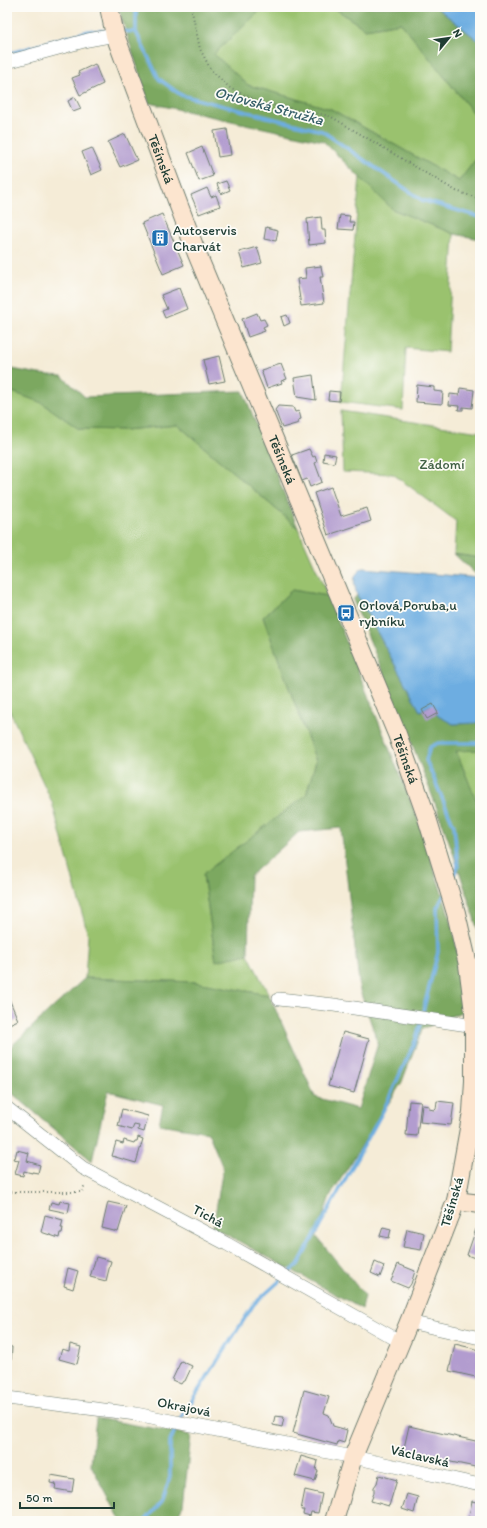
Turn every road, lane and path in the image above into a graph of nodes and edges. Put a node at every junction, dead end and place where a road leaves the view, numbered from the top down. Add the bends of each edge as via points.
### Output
1 (191, 7) edge
2 (112, 20) edge
3 (7, 62) edge
4 (480, 199) edge
5 (279, 999) dead end
6 (474, 1026) junction
7 (7, 1108) edge
8 (90, 1171) junction
9 (7, 1192) edge
10 (456, 1201) junction
11 (480, 1204) edge
12 (409, 1322) junction
13 (480, 1338) edge
14 (401, 1342) junction
15 (7, 1398) edge
16 (353, 1457) junction
17 (480, 1485) edge
18 (334, 1521) edge

1 - 4 path via 200,49 211,70 231,89 263,103 330,116 456,191
2 - 3 street via 88,40
2 - 6 main road, Těšínská via 197,254 396,734 427,818 456,912 468,965
5 - 6 street
6 - 10 main road, Těšínská via 472,1112
7 - 8 street, Tichá
8 - 9 path via 82,1192
8 - 14 street, Tichá via 227,1244
10 - 11 main road
10 - 12 main road, Těšínská
12 - 13 street
12 - 14 main road, Těšínská
14 - 16 main road, Těšínská
15 - 16 street, Okrajová via 136,1414
16 - 17 street, Václavská
16 - 18 main road, Těšínská

